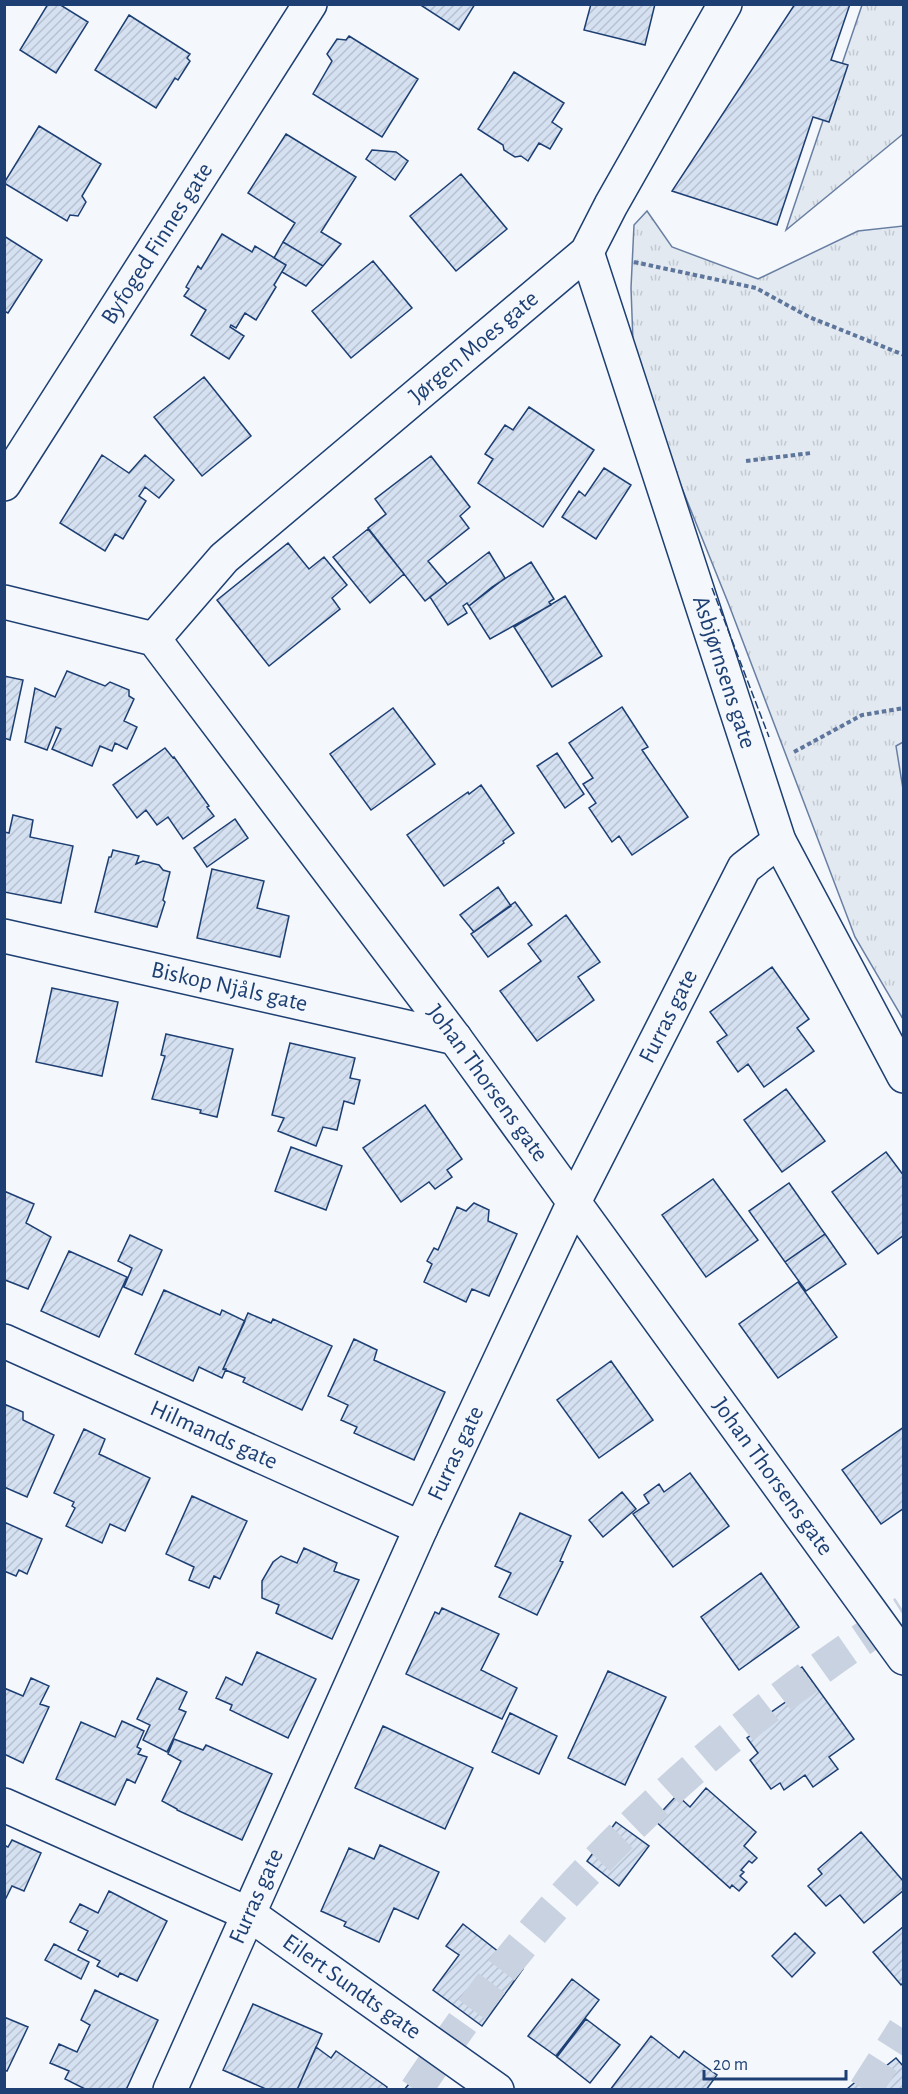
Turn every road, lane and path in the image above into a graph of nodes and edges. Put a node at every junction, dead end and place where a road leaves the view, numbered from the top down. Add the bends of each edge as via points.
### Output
1 (310, 4) edge
2 (725, 4) edge
3 (587, 252) junction
4 (903, 355) edge
5 (812, 453) dead end
6 (746, 460) dead end
7 (4, 484) edge
8 (4, 602) edge
9 (154, 639) junction
10 (903, 708) edge
11 (756, 772) junction
12 (779, 841) junction
13 (4, 936) edge
14 (455, 1038) junction
15 (903, 1076) edge
16 (574, 1202) junction
17 (4, 1341) edge
18 (422, 1528) junction
19 (903, 1658) edge
20 (4, 1805) edge
21 (249, 1914) junction
22 (170, 2090) edge
23 (497, 2090) edge

1 - 7 street, Byfoged Finnes gate
2 - 3 street, Jørgen Moes gate
3 - 4 path via 756,288 809,317
3 - 9 street, Jørgen Moes gate via 224,558
3 - 11 street, Asbjørnsens gate
5 - 6 path
8 - 9 street
9 - 14 street, Johan Thorsens gate
10 - 11 path via 862,715
11 - 12 street, Asbjørnsens gate
12 - 15 street, Asbjørnsens gate
12 - 16 street, Furras gate via 744,868
13 - 14 street, Biskop Njåls gate
14 - 16 street, Johan Thorsens gate
16 - 18 street, Furras gate
16 - 19 street, Johan Thorsens gate
17 - 18 street, Hilmands gate
18 - 21 street, Furras gate
20 - 21 street, Eilert Sundts gate
21 - 22 street, Furras gate
21 - 23 street, Eilert Sundts gate

